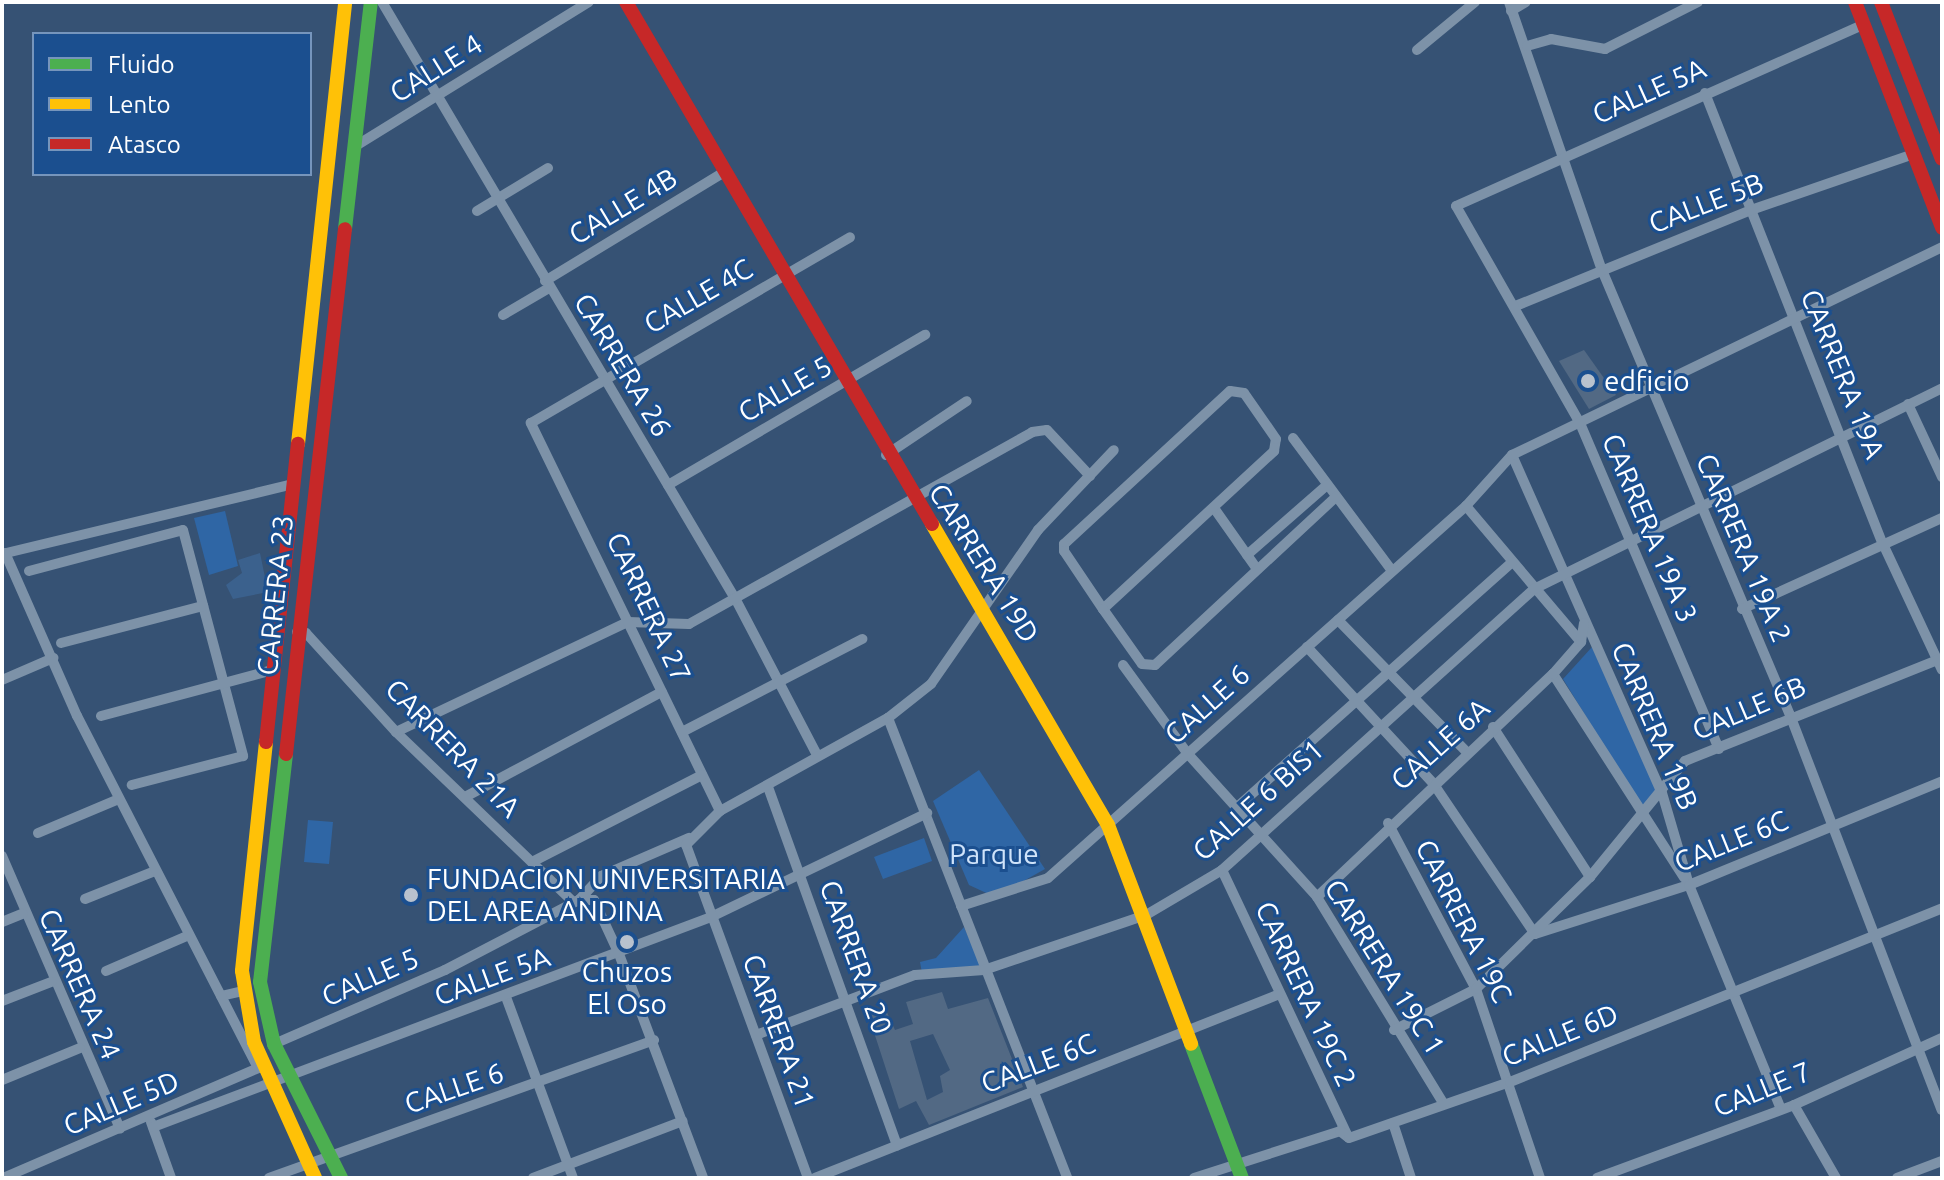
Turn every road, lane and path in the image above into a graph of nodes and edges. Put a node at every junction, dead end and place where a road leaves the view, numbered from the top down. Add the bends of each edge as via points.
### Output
1 (345, 2) edge
2 (371, 2) edge
3 (382, 2) edge
4 (589, 2) edge
5 (626, 2) edge
6 (1475, 2) edge
7 (1526, 2) edge
8 (1698, 2) edge
9 (1855, 2) edge
10 (1881, 2) edge
11 (1510, 6) edge
12 (1864, 24) junction
13 (1527, 46) junction
14 (1417, 50) dead end
15 (439, 93) junction
16 (1705, 93) junction
17 (349, 150) junction
18 (1566, 154) junction
19 (1914, 154) junction
20 (1942, 159) edge
21 (548, 168) dead end
22 (726, 171) junction
23 (498, 197) junction
24 (1456, 206) joint
25 (1751, 210) junction
26 (477, 211) dead end
27 (1942, 228) edge
28 (850, 237) dead end
29 (1942, 247) edge
30 (1602, 270) junction
31 (784, 275) junction
32 (547, 284) junction
33 (1518, 305) junction
34 (503, 315) dead end
35 (1797, 323) junction
36 (925, 335) dead end
37 (601, 379) junction
38 (846, 381) junction
39 (1942, 388) edge
40 (1654, 392) junction
41 (967, 401) dead end
42 (1908, 404) junction
43 (531, 425) joint
44 (1581, 425) junction
45 (1293, 438) dead end
46 (1843, 439) junction
47 (1114, 450) dead end
48 (886, 455) junction
49 (1512, 455) junction
50 (1090, 476) junction
51 (1942, 477) edge
52 (294, 484) junction
53 (668, 485) junction
54 (1327, 485) junction
55 (1336, 497) junction
56 (915, 502) junction
57 (1466, 506) junction
58 (1214, 508) junction
59 (1702, 511) junction
60 (1942, 518) edge
61 (1629, 544) junction
62 (1883, 544) junction
63 (4, 554) edge
64 (1247, 555) junction
65 (1512, 562) junction
66 (1257, 569) junction
67 (29, 571) dead end
68 (1392, 571) junction
69 (1563, 574) junction
70 (1534, 589) junction
71 (736, 600) junction
72 (203, 606) junction
73 (985, 608) junction
74 (1103, 609) junction
75 (1742, 609) junction
76 (1338, 620) junction
77 (628, 622) junction
78 (1584, 622) junction
79 (297, 632) junction
80 (862, 639) dead end
81 (1581, 642) junction
82 (61, 643) dead end
83 (1307, 647) junction
84 (53, 658) junction
85 (1941, 663) edge
86 (1123, 665) dead end
87 (273, 670) junction
88 (1387, 673) junction
89 (1553, 674) junction
90 (2, 680) edge
91 (778, 682) junction
92 (224, 683) junction
93 (662, 692) junction
94 (1411, 696) junction
95 (1357, 699) junction
96 (1790, 715) junction
97 (101, 716) dead end
98 (888, 718) junction
99 (268, 723) junction
100 (1380, 723) junction
101 (287, 725) junction
102 (1493, 727) junction
103 (396, 732) junction
104 (682, 732) junction
105 (1719, 749) junction
106 (1467, 752) junction
107 (1188, 754) junction
108 (817, 755) junction
109 (702, 775) junction
110 (1942, 781) edge
111 (1433, 783) junction
112 (132, 785) dead end
113 (768, 787) junction
114 (1662, 793) junction
115 (465, 797) junction
116 (119, 799) junction
117 (1235, 809) junction
118 (720, 811) junction
119 (927, 813) junction
120 (1642, 818) junction
121 (1388, 823) junction
122 (1834, 824) junction
123 (1108, 825) junction
124 (38, 833) dead end
125 (691, 837) junction
126 (1258, 837) junction
127 (2, 856) edge
128 (532, 862) junction
129 (1222, 870) junction
130 (155, 871) junction
131 (800, 872) junction
132 (1590, 877) junction
133 (1689, 885) junction
134 (1317, 897) junction
135 (85, 899) dead end
136 (576, 901) junction
137 (961, 906) junction
138 (1942, 908) edge
139 (22, 914) junction
140 (1146, 915) junction
141 (711, 917) junction
142 (2, 922) edge
143 (1535, 934) junction
144 (189, 935) junction
145 (1877, 935) junction
146 (619, 954) junction
147 (984, 970) junction
148 (106, 971) dead end
149 (51, 982) junction
150 (1476, 989) junction
151 (242, 991) junction
152 (1733, 991) junction
153 (1278, 995) junction
154 (221, 996) junction
155 (506, 997) junction
156 (845, 998) junction
157 (2, 1001) edge
158 (1394, 1030) junction
159 (1191, 1032) junction
160 (756, 1035) junction
161 (1942, 1038) edge
162 (654, 1040) junction
163 (274, 1044) junction
164 (1922, 1047) junction
165 (80, 1048) junction
166 (289, 1075) junction
167 (2, 1080) edge
168 (272, 1081) junction
169 (1510, 1082) junction
170 (537, 1085) junction
171 (1035, 1089) junction
172 (1442, 1101) junction
173 (1794, 1105) junction
174 (1781, 1109) junction
175 (1942, 1110) edge
176 (683, 1121) junction
177 (151, 1122) junction
178 (1393, 1123) junction
179 (120, 1129) junction
180 (1349, 1138) junction
181 (897, 1145) junction
182 (330, 1156) junction
183 (1942, 1161) edge
184 (307, 1163) junction
185 (568, 1165) junction
186 (1240, 1171) edge
187 (3, 1178) edge
188 (171, 1178) edge
189 (269, 1178) edge
190 (315, 1178) edge
191 (341, 1178) edge
192 (533, 1178) edge
193 (573, 1178) edge
194 (703, 1178) edge
195 (808, 1178) edge
196 (815, 1178) edge
197 (1067, 1178) edge
198 (1194, 1178) edge
199 (1411, 1178) edge
200 (1540, 1178) edge
201 (1597, 1178) edge
202 (1836, 1178) edge
203 (1897, 1178) edge

1 - 52 main road, CARRERA 23
2 - 17 main road, CARRERA 23
3 - 15 street, CARRERA 26
4 - 15 street, CALLE 4
5 - 22 main road, CARRERA 19D
6 - 14 street
7 - 11 street
8 - 13 street via 1605,49 1551,39
9 - 12 main road
10 - 20 main road
11 - 13 street, CARRERA 19A 2
12 - 16 street, CALLE 5A
12 - 19 main road
13 - 18 street, CARRERA 19A 2
15 - 17 street, CALLE 4
15 - 23 street, CARRERA 26
16 - 18 street, CALLE 5A
16 - 25 street, CARRERA 19A
17 - 79 main road, CARRERA 23
18 - 24 street, CALLE 5A
18 - 30 street, CARRERA 19A 2
19 - 25 street, CALLE 5B
19 - 27 main road
21 - 23 street
22 - 31 main road, CARRERA 19D
22 - 32 street, CALLE 4B
23 - 26 street
23 - 32 street, CARRERA 26
24 - 33 street, CARRERA 19A 3
25 - 30 street, CALLE 5B
25 - 35 street, CARRERA 19A
28 - 31 street, CALLE 4C
29 - 35 street
30 - 33 street, CALLE 5B
30 - 40 street, CARRERA 19A 2
31 - 37 street, CALLE 4C
31 - 38 main road, CARRERA 19D
32 - 34 street, CALLE 4B
32 - 37 street, CARRERA 26
33 - 44 street, CARRERA 19A 3
35 - 40 street
35 - 46 street, CARRERA 19A
36 - 38 street, CALLE 5
37 - 43 street, CALLE 4C
37 - 53 street, CARRERA 26
38 - 48 main road, CARRERA 19D
38 - 53 street, CALLE 5
39 - 42 street, CALLE 6 BIS1
40 - 44 street
40 - 59 street, CARRERA 19A 2
41 - 48 street
42 - 46 street, CALLE 6 BIS1
42 - 51 street
43 - 77 street, CARRERA 27
44 - 49 street
44 - 61 street, CARRERA 19A 3
45 - 54 street
46 - 59 street, CALLE 6 BIS1
46 - 62 street, CARRERA 19A
47 - 50 street, CALLE 5
48 - 56 main road, CARRERA 19D
49 - 57 street, CALLE 6
49 - 69 street, CARRERA 19B
50 - 56 street via 1047,430 1032,432
50 - 73 street, CALLE 5 via 1038,530
52 - 63 street
52 - 87 main road, CARRERA 23
53 - 71 street, CARRERA 26
54 - 55 street
54 - 64 street
55 - 66 street
55 - 68 street
56 - 71 street
56 - 73 main road, CARRERA 19D
57 - 65 street
57 - 68 street, CALLE 6
58 - 64 street
58 - 74 street
58 - 74 street via 1276,447 1236,389 1066,540 1064,551
59 - 61 street, CALLE 6 BIS1
59 - 75 street, CARRERA 19A 2
60 - 62 street
61 - 69 street, CALLE 6 BIS1
61 - 105 street, CARRERA 19A 3
62 - 75 street
62 - 85 street, CARRERA 19A
63 - 84 street
64 - 66 street
65 - 70 street
65 - 88 street
66 - 74 street via 1153,667 1142,664
67 - 72 street via 183,530
68 - 76 street, CALLE 6
69 - 70 street, CALLE 6 BIS1
69 - 78 street, CARRERA 19B
70 - 81 street
70 - 94 street, CALLE 6 BIS1
71 - 77 street via 668,629
71 - 91 street, CARRERA 26
72 - 82 street
72 - 92 street
73 - 98 street, CALLE 5 via 931,684
73 - 123 main road, CARRERA 19D
75 - 96 street, CARRERA 19A 2
76 - 83 street, CALLE 6
76 - 88 street
77 - 93 street, CARRERA 27
77 - 103 street
78 - 81 street
78 - 114 street, CARRERA 19B
79 - 101 main road, CARRERA 23
79 - 103 street, CARRERA 21A via 315,642
80 - 91 street
81 - 89 street, CALLE 6A
83 - 95 street
83 - 107 street, CALLE 6
84 - 90 street
84 - 116 street
85 - 96 street, CALLE 6B
86 - 107 street, CARRERA 19C 1
87 - 92 street
87 - 99 main road, CARRERA 23
88 - 94 street
88 - 95 street
89 - 102 street, CALLE 6A
89 - 120 street
91 - 104 street
91 - 108 street, CARRERA 26
92 - 97 street
92 - 112 street via 243,756
93 - 104 street, CARRERA 27
93 - 115 street
94 - 100 street, CALLE 6 BIS1
94 - 106 street
95 - 100 street
95 - 117 street
96 - 105 street, CALLE 6B
96 - 122 street, CARRERA 19A 2
98 - 108 street, CALLE 5
98 - 119 street
99 - 101 main road
99 - 151 main road, CARRERA 23
100 - 111 street
100 - 126 street, CALLE 6 BIS1
101 - 163 main road, CARRERA 23 via 260,982
102 - 106 street, CALLE 6A
102 - 132 street
103 - 115 street, CARRERA 21A
104 - 109 street, CARRERA 27
105 - 114 street, CALLE 6B via 1685,761
106 - 111 street, CALLE 6A
107 - 117 street, CARRERA 19C 1
107 - 123 street, CALLE 6
108 - 113 street, CALLE 5
109 - 118 street, CARRERA 27
109 - 128 street
110 - 122 street, CALLE 6C
111 - 121 street, CALLE 6A
111 - 143 street
113 - 118 street, CALLE 5
113 - 131 street, CARRERA 20
114 - 120 street, CALLE 6B
114 - 133 street, CARRERA 19B
115 - 128 street, CARRERA 21A
116 - 124 street
116 - 130 street
117 - 126 street, CARRERA 19C 1
118 - 125 street, CALLE 5
119 - 131 street, CALLE 5A
119 - 137 street
120 - 132 street, CALLE 6B
120 - 133 street
121 - 134 street, CALLE 6A
121 - 150 street, CARRERA 19C
122 - 133 street, CALLE 6C
122 - 145 street, CARRERA 19A 2
123 - 137 street, CALLE 6 via 1048,878
123 - 140 main road, CARRERA 19D
125 - 136 street, CALLE 5 via 601,876
125 - 141 street, CARRERA 21 via 689,856
126 - 129 street, CALLE 6 BIS1
126 - 134 street, CARRERA 19C 1
127 - 139 street, CARRERA 24
128 - 136 street, CARRERA 21A
129 - 140 street, CALLE 6 BIS1
129 - 153 street, CARRERA 19C 2
130 - 135 street
130 - 144 street
131 - 141 street, CALLE 5A
131 - 156 street, CARRERA 20
132 - 143 street, CALLE 6B
133 - 143 street, CALLE 6C
133 - 152 street, CARRERA 19B
134 - 158 street, CARRERA 19C 1
136 - 146 street, CARRERA 21A via 594,900
136 - 163 street, CALLE 5 via 445,970
137 - 147 street
138 - 145 street, CALLE 6D
139 - 142 street
139 - 149 street, CARRERA 24
140 - 147 street, CALLE 6 BIS1
140 - 159 main road, CARRERA 19D
141 - 146 street, CALLE 5A
141 - 160 street, CARRERA 21
143 - 150 street, CALLE 6B
144 - 148 street
144 - 154 street
145 - 152 street, CALLE 6D
145 - 164 street, CARRERA 19A 2
146 - 155 street, CALLE 5A
146 - 162 street, CARRERA 21A
147 - 156 street, CALLE 6 BIS1 via 915,975
147 - 171 street
149 - 157 street
149 - 165 street, CARRERA 24
150 - 158 street
150 - 169 street, CARRERA 19C
151 - 154 street
151 - 168 main road, CARRERA 23
152 - 169 street, CALLE 6D
152 - 174 street, CARRERA 19B
153 - 159 street, CALLE 6C
153 - 180 street, CARRERA 19C 2
154 - 177 street, CALLE 5D via 257,1072
155 - 166 street, CALLE 5A
155 - 170 street
156 - 160 street, CALLE 6 BIS1
156 - 181 street, CARRERA 20
158 - 172 street, CARRERA 19C 1
159 - 171 street, CALLE 6C
159 - 186 main road, CARRERA 19D
160 - 195 street, CARRERA 21
161 - 164 street, CALLE 7
162 - 170 street, CALLE 6
162 - 176 street, CARRERA 21A
163 - 166 main road, CARRERA 23
164 - 173 street, CALLE 7
164 - 175 street, CARRERA 19A 2
165 - 167 street
165 - 179 street, CARRERA 24
166 - 168 street, CALLE 5A
166 - 182 main road, CARRERA 23
168 - 177 street, CALLE 5A
168 - 184 main road, CARRERA 23
169 - 172 street, CALLE 6D
169 - 200 street, CARRERA 19C
170 - 182 street, CALLE 6
170 - 185 street
171 - 181 street, CALLE 6C
171 - 197 street
172 - 178 street, CALLE 6D
173 - 174 street, CALLE 7
173 - 202 street
174 - 201 street, CALLE 7
176 - 185 street
176 - 194 street, CARRERA 21A
177 - 179 street, CALLE 5D
177 - 188 street
178 - 180 street, CALLE 6D
178 - 199 street
179 - 187 street, CALLE 5D
180 - 186 street, CALLE 6D via 1340,1131
181 - 196 street, CALLE 6C
182 - 184 street, CALLE 6
182 - 191 main road, CARRERA 23
183 - 203 street
184 - 189 street, CALLE 6
184 - 190 main road, CARRERA 23
185 - 192 street
185 - 193 street
186 - 198 street, CALLE 6D

